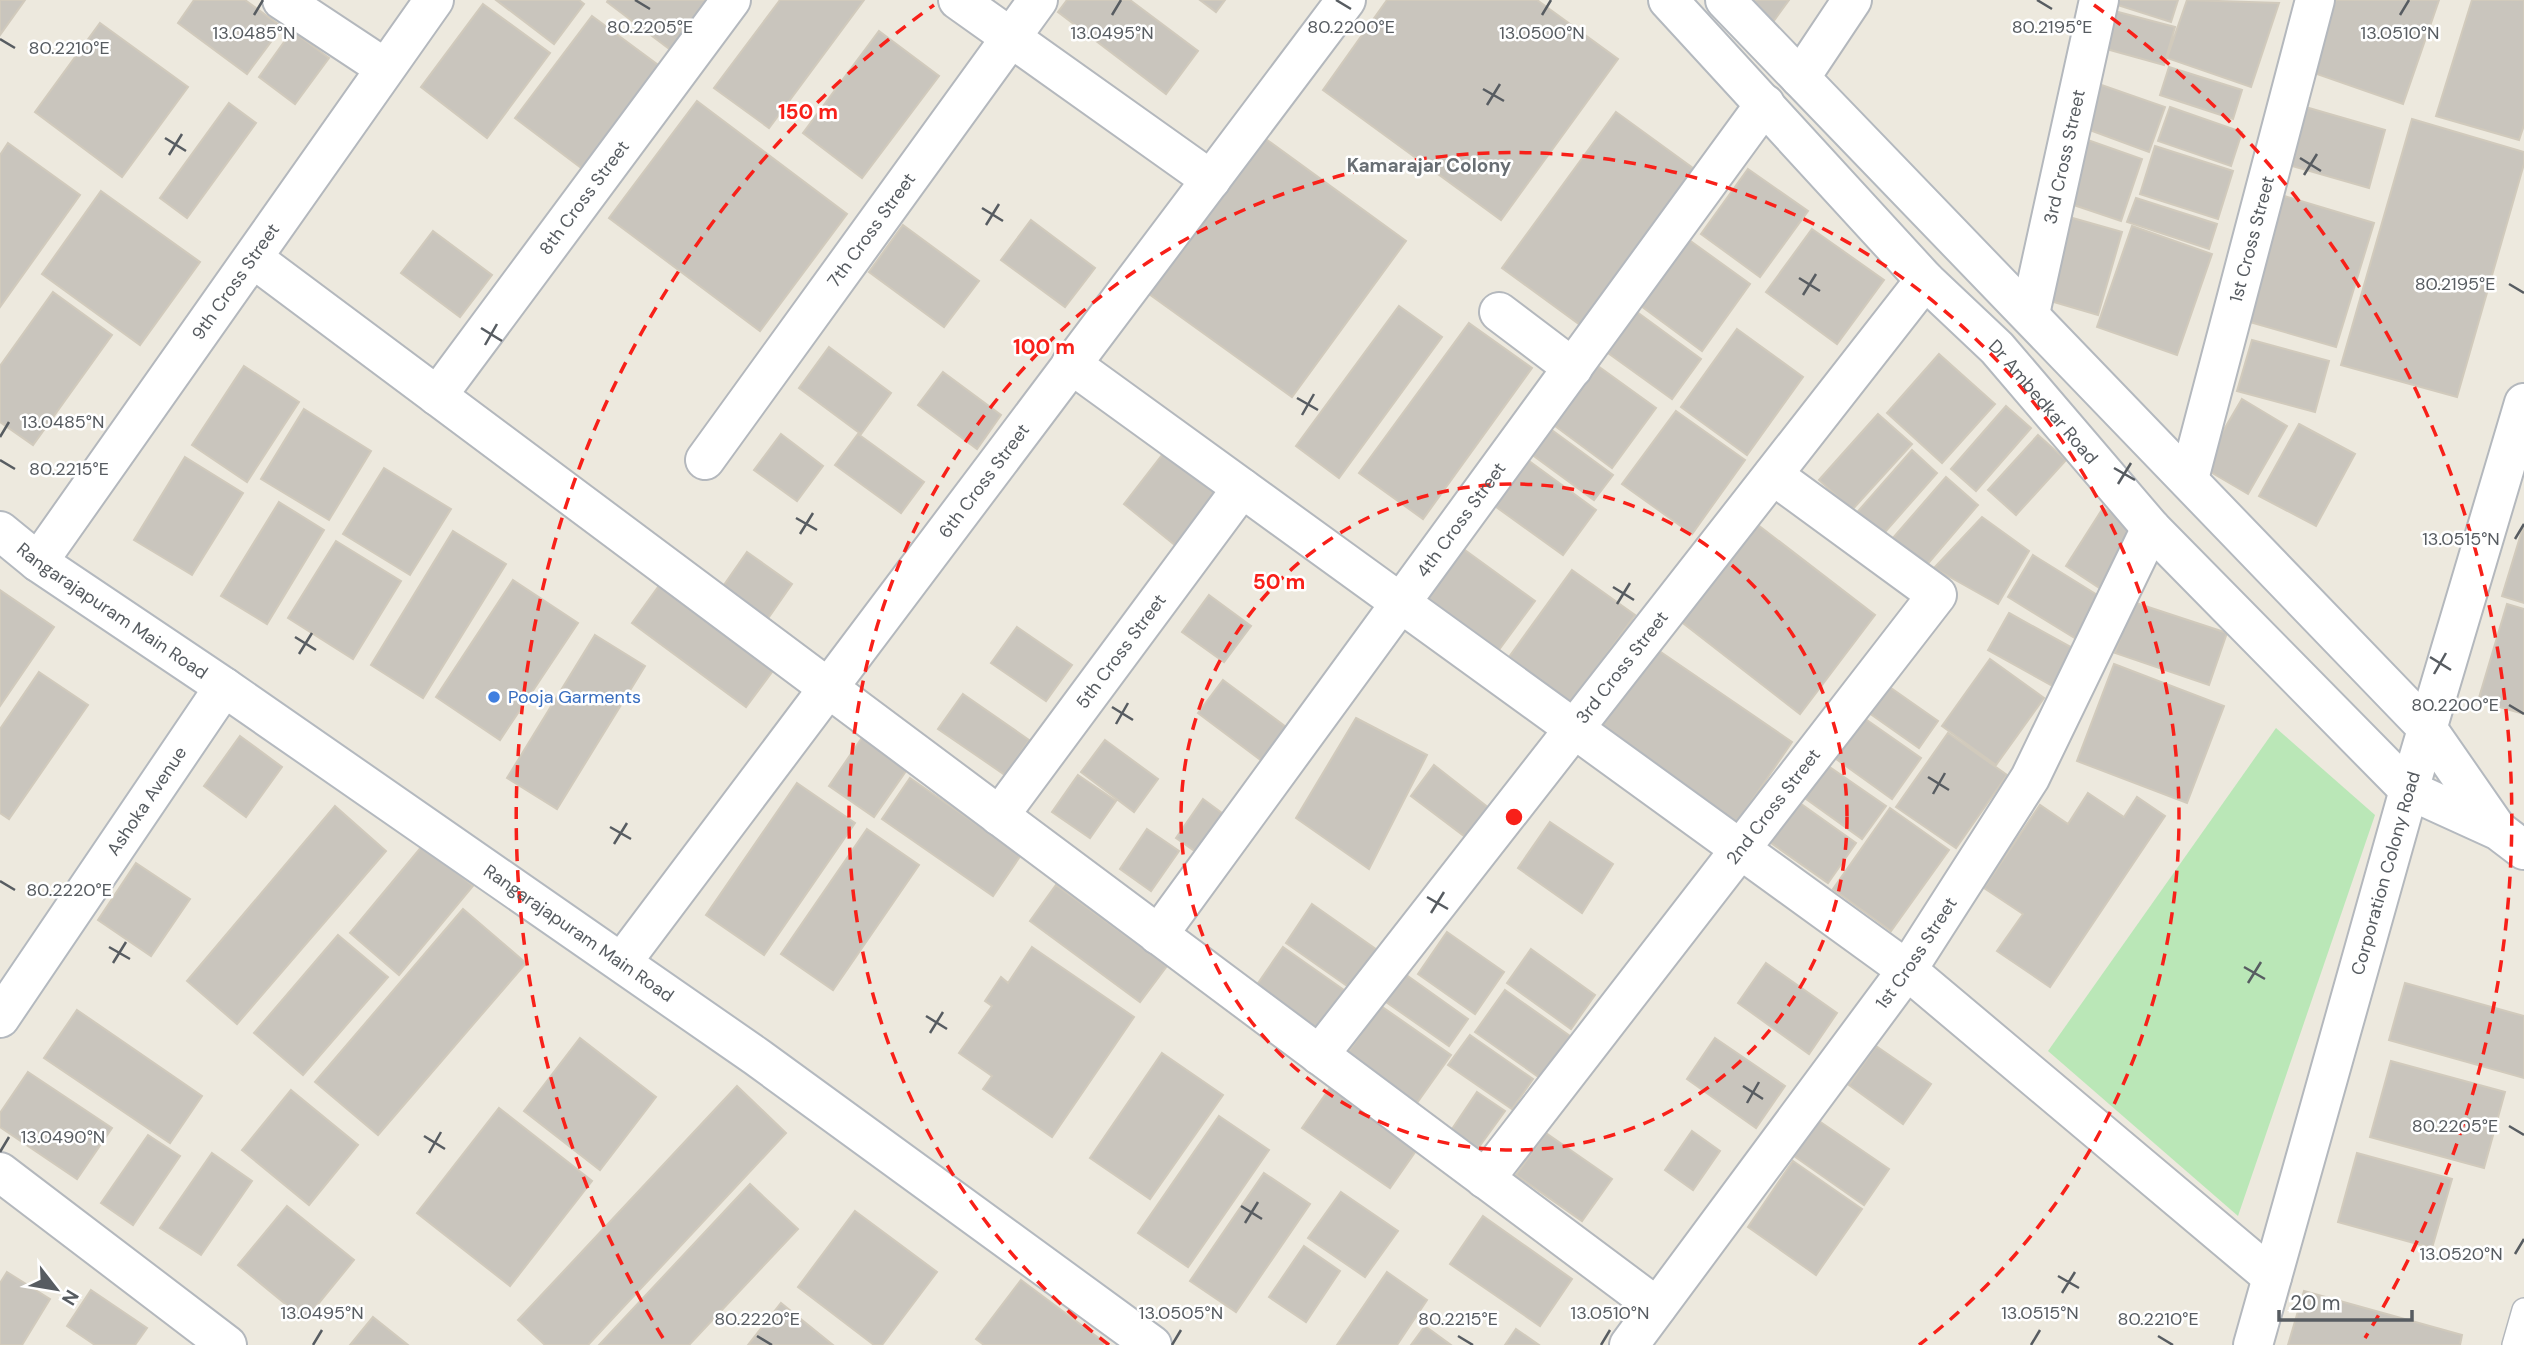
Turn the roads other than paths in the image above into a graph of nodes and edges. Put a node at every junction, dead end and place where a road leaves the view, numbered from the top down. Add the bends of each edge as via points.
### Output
1 (282, 0) edge
2 (434, 0) edge
3 (731, 0) edge
4 (958, 0) edge
5 (1038, 0) edge
6 (1346, 0) edge
7 (1668, 0) edge
8 (1725, 0) edge
9 (1852, 0) edge
10 (2099, 0) edge
11 (2315, 0) edge
12 (1010, 38) junction
13 (385, 68) junction
14 (1800, 78) junction
15 (1765, 104) junction
16 (1211, 180) junction
17 (254, 259) junction
18 (1925, 280) junction
19 (1499, 312) dead end
20 (2030, 314) junction
21 (1071, 364) junction
22 (1573, 368) junction
23 (438, 396) junction
24 (2524, 403) edge
25 (705, 460) dead end
26 (1773, 475) junction
27 (2189, 479) junction
28 (1242, 488) junction
29 (2151, 528) junction
30 (0, 531) edge
31 (38, 562) junction
32 (1402, 604) junction
33 (224, 687) junction
34 (827, 688) junction
35 (1574, 728) junction
36 (2427, 728) junction
37 (2409, 790) junction
38 (999, 816) junction
39 (2511, 840) edge
40 (1740, 848) junction
41 (1158, 935) junction
42 (622, 962) junction
43 (1908, 970) junction
44 (0, 1017) edge
45 (1319, 1055) junction
46 (0, 1172) edge
47 (1485, 1179) junction
48 (2272, 1277) junction
49 (1657, 1307) junction
50 (2524, 1310) edge
51 (1133, 1340) edge
52 (227, 1345) edge
53 (1629, 1345) edge
54 (2253, 1345) edge
55 (2514, 1345) edge

1 - 13 street
2 - 13 street, 9th Cross Street
3 - 23 street, 8th Cross Street
4 - 12 street
5 - 12 street, 7th Cross Street
6 - 16 street, 6th Cross Street
7 - 15 street, Dr Ambedkar Road
8 - 14 street, Dr Ambedkar Road
9 - 14 street
10 - 20 street, 3rd Cross Street
11 - 27 street, 1st Cross Street
12 - 16 street
12 - 25 street, 7th Cross Street
13 - 17 street, 9th Cross Street
14 - 20 street, Dr Ambedkar Road
15 - 18 street, Dr Ambedkar Road
15 - 22 street, 4th Cross Street
16 - 21 street, 6th Cross Street
17 - 23 street
17 - 31 street, 9th Cross Street
18 - 26 street, 3rd Cross Street
18 - 29 street, Dr Ambedkar Road via 1997,348
19 - 22 street
20 - 27 street, Dr Ambedkar Road
21 - 28 street
21 - 34 street, 6th Cross Street
22 - 32 street, 4th Cross Street
23 - 34 street
24 - 36 street, Corporation Colony Road
26 - 35 street, 3rd Cross Street
26 - 40 street, 2nd Cross Street via 1937,596
27 - 36 street, Dr Ambedkar Road
28 - 32 street
28 - 38 street, 5th Cross Street
29 - 37 street, Dr Ambedkar Road
29 - 43 street, 1st Cross Street via 2030,778
30 - 31 street, Rangarajapuram Main Road
31 - 33 street, Rangarajapuram Main Road
32 - 35 street
32 - 41 street, 4th Cross Street
33 - 42 street, Rangarajapuram Main Road
33 - 44 street, Ashoka Avenue
34 - 38 street
34 - 42 street, 6th Cross Street
35 - 40 street
35 - 45 street, 3rd Cross Street
36 - 37 street, Corporation Colony Road
36 - 39 street, Dr Ambedkar Road
37 - 39 street, Dr Ambedkar Road
37 - 48 street, Corporation Colony Road
38 - 41 street
40 - 43 street
40 - 47 street, 2nd Cross Street
41 - 45 street
42 - 51 street, Rangarajapuram Main Road
43 - 48 street
43 - 49 street, 1st Cross Street
45 - 47 street
46 - 52 street
47 - 49 street
48 - 54 street, Corporation Colony Road
49 - 53 street, 1st Cross Street
50 - 55 lane

